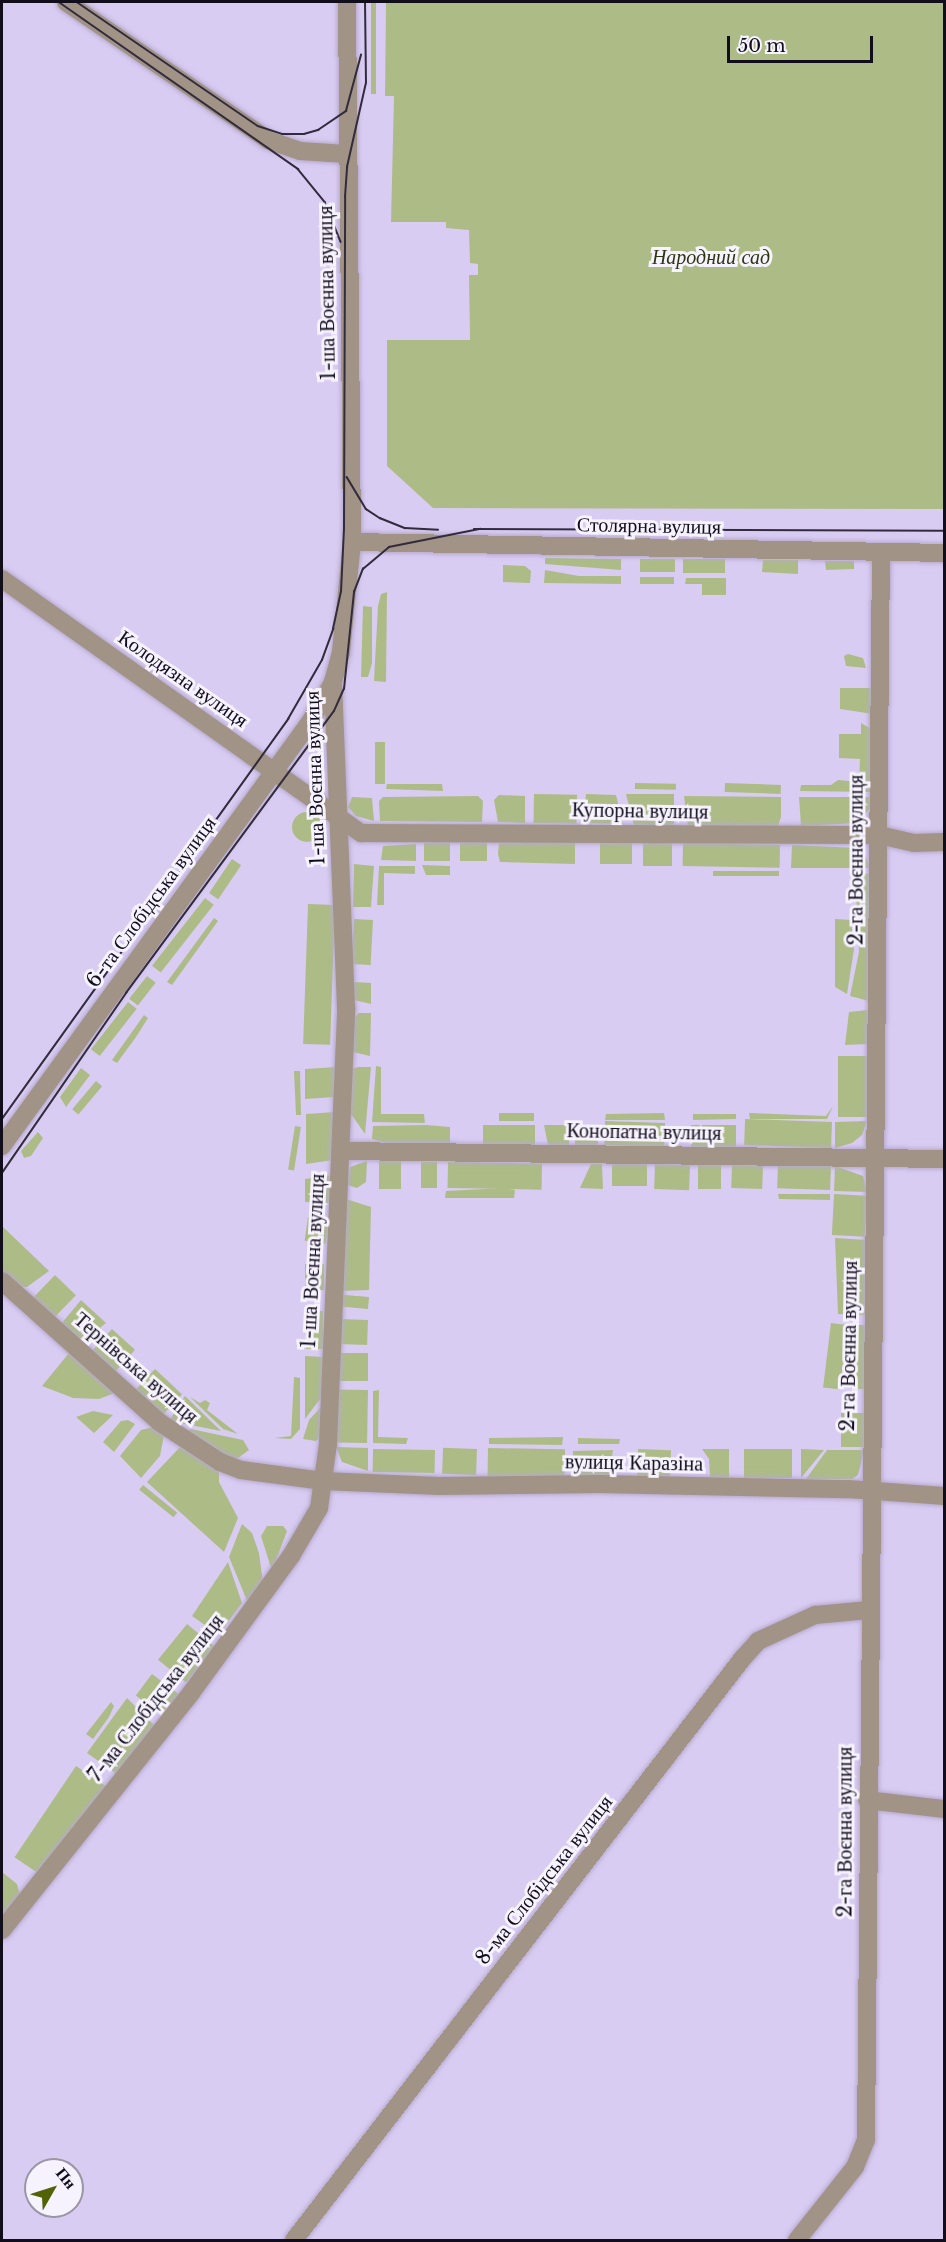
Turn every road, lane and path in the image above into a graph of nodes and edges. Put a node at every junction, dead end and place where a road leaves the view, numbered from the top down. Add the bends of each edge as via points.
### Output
1 (66, 2) edge
2 (347, 2) edge
3 (346, 154) junction
4 (352, 542) junction
5 (881, 553) junction
6 (945, 553) edge
7 (2, 579) edge
8 (333, 682) junction
9 (273, 771) junction
10 (338, 818) junction
11 (879, 835) junction
12 (945, 842) edge
13 (2, 1146) edge
14 (342, 1151) junction
15 (874, 1158) junction
16 (945, 1159) edge
17 (2, 1281) edge
18 (323, 1481) junction
19 (870, 1490) junction
20 (945, 1496) edge
21 (869, 1610) junction
22 (867, 1800) junction
23 (945, 1809) edge
24 (2, 1930) edge
25 (294, 2241) edge
26 (797, 2241) edge

1 - 3 street via 268,140 300,151
2 - 3 street, 1-ша Воєнна вулиця
3 - 4 street, 1-ша Воєнна вулиця
4 - 5 street, Столярна вулиця
4 - 8 street, 1-ша Воєнна вулиця via 341,652
5 - 6 street, Столярна вулиця
5 - 11 street, 2-га Воєнна вулиця
7 - 9 street, Колодязна вулиця
8 - 9 street, 6-та Слобідська вулиця via 310,722
8 - 10 street, 1-ша Воєнна вулиця
9 - 10 street, Колодязна вулиця
9 - 13 street, 6-та Слобідська вулиця
10 - 11 street, Купорна вулиця via 350,829 376,834
10 - 14 street, 1-ша Воєнна вулиця via 346,1007
11 - 12 street, Купорна вулиця via 914,843
11 - 15 street, 2-га Воєнна вулиця
14 - 15 street, Конопатна вулиця
14 - 18 street, 1-ша Воєнна вулиця
15 - 16 street, Конопатна вулиця
15 - 19 street, 2-га Воєнна вулиця
17 - 18 street, Тернівська вулиця via 159,1422 195,1448 241,1470
18 - 19 street, вулиця Каразіна via 439,1486 600,1484
18 - 24 street, 7-ма Слобідська вулиця via 319,1508 284,1565 191,1694
19 - 20 street, вулиця Каразіна
19 - 21 street, 2-га Воєнна вулиця via 874,1536
21 - 22 street, 2-га Воєнна вулиця
21 - 25 street, 8-ма Слобідська вулиця via 815,1615 758,1641
22 - 23 street
22 - 26 street, 2-га Воєнна вулиця via 866,2140 855,2167

